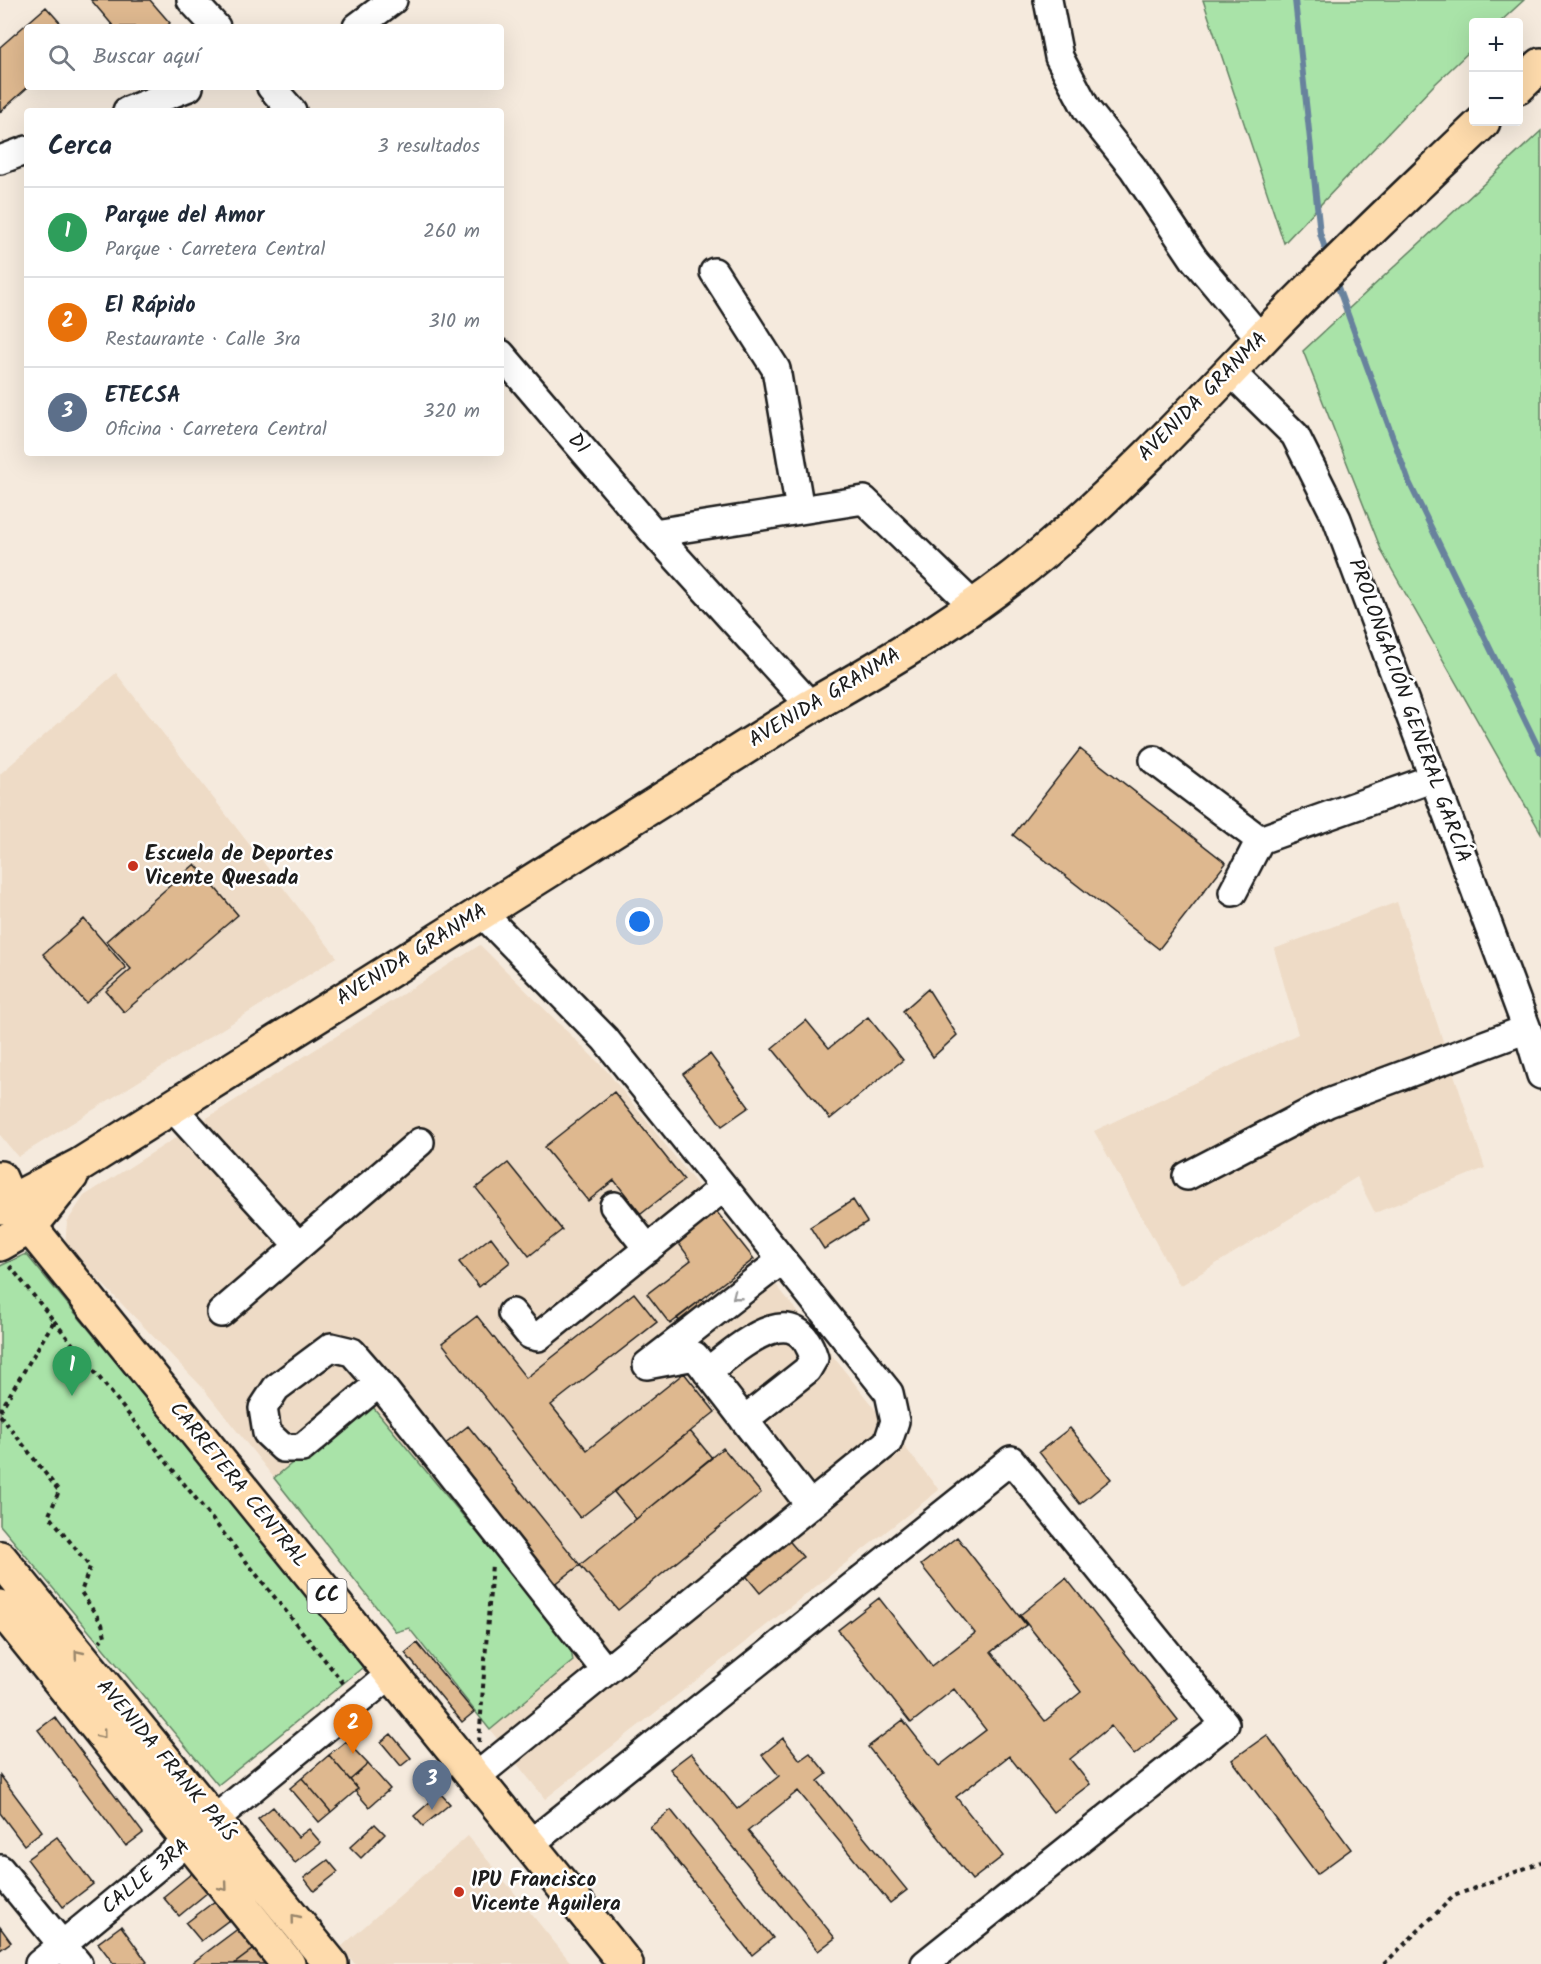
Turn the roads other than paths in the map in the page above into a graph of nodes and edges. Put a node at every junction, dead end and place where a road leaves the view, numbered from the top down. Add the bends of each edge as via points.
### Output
1 (191, 0) edge
2 (393, 0) edge
3 (1048, 0) edge
4 (213, 24) edge
5 (361, 24) edge
6 (1541, 65) edge
7 (1523, 82) edge
8 (181, 90) edge
9 (276, 90) edge
10 (135, 108) edge
11 (290, 108) edge
12 (1479, 126) edge
13 (24, 151) edge
14 (0, 160) edge
15 (714, 272) dead end
16 (1261, 339) junction
17 (504, 358) edge
18 (1232, 373) junction
19 (800, 510) junction
20 (654, 533) junction
21 (973, 605) junction
22 (811, 706) junction
23 (1154, 760) dead end
24 (1434, 778) junction
25 (1260, 840) junction
26 (1233, 892) dead end
27 (481, 912) junction
28 (1527, 1029) junction
29 (1541, 1075) edge
30 (172, 1107) junction
31 (420, 1142) dead end
32 (80, 1165) junction
33 (1188, 1176) dead end
34 (723, 1188) junction
35 (3, 1195) edge
36 (614, 1206) dead end
37 (30, 1227) junction
38 (298, 1245) junction
39 (648, 1249) junction
40 (3, 1253) edge
41 (782, 1260) junction
42 (222, 1313) dead end
43 (512, 1313) dead end
44 (701, 1364) junction
45 (379, 1383) dead end
46 (744, 1420) junction
47 (808, 1504) junction
48 (0, 1558) edge
49 (0, 1607) edge
50 (605, 1670) junction
51 (391, 1674) junction
52 (477, 1776) junction
53 (216, 1820) junction
54 (188, 1843) junction
55 (530, 1844) junction
56 (0, 1869) edge
57 (71, 1954) edge
58 (39, 1964) edge
59 (288, 1964) edge
60 (331, 1964) edge
61 (626, 1964) edge
62 (925, 1964) edge

1 - 4 street
2 - 5 street
3 - 16 street via 1059,57 1087,110 1133,168 1194,260
6 - 7 main road
8 - 10 street
9 - 11 street
12 - 16 main road, AVENIDA GRANMA
13 - 14 street
15 - 19 street via 776,369
16 - 18 main road, AVENIDA GRANMA
17 - 20 street, D1
18 - 21 main road, AVENIDA GRANMA via 1052,545
18 - 24 street, PROLONGACIÓN GENERAL GARCÍA via 1295,435 1337,519
19 - 20 street
19 - 21 street via 864,500
20 - 22 street, D1
21 - 22 main road, AVENIDA GRANMA
22 - 27 main road, AVENIDA GRANMA
23 - 25 street
24 - 25 street
24 - 28 street, PROLONGACIÓN GENERAL GARCÍA
25 - 26 street
27 - 30 main road, AVENIDA GRANMA
27 - 34 street via 605,1039
28 - 29 street, PROLONGACIÓN GENERAL GARCÍA
28 - 33 street via 1328,1102
30 - 32 main road, AVENIDA GRANMA
30 - 38 street
31 - 38 street
32 - 35 main road, AVENIDA GRANMA
32 - 37 main road, AVENIDA GRANMA
34 - 39 street
34 - 41 street
35 - 37 main road, CARRETERA CENTRAL / CC
36 - 39 street
37 - 40 main road, AVENIDA GRANMA
37 - 51 main road, CARRETERA CENTRAL / CC
38 - 42 street
39 - 43 street via 538,1337 530,1335
41 -> 44 street via 647,1365
41 - 47 street via 888,1393 895,1420 888,1442
44 - 46 street
44 - 46 street via 768,1330 782,1328 800,1333 810,1343 814,1358 807,1370
45 - 50 street
46 - 47 street
47 - 50 street
53 -> 48 main road, AVENIDA FRANK PAÍS
49 -> 54 main road, AVENIDA FRANK PAÍS
50 - 52 street
51 - 52 main road, CARRETERA CENTRAL / CC
51 - 53 street, CALLE 3RA
52 - 55 main road, CARRETERA CENTRAL / CC
53 - 54 street, CALLE 3RA
60 -> 53 main road, AVENIDA FRANK PAÍS
54 - 57 street, CALLE 3RA
54 -> 59 main road, AVENIDA FRANK PAÍS
55 - 61 main road, CARRETERA CENTRAL / CC
55 - 62 street via 1011,1460 1224,1724
56 - 57 street
57 - 58 street, CALLE 3RA

